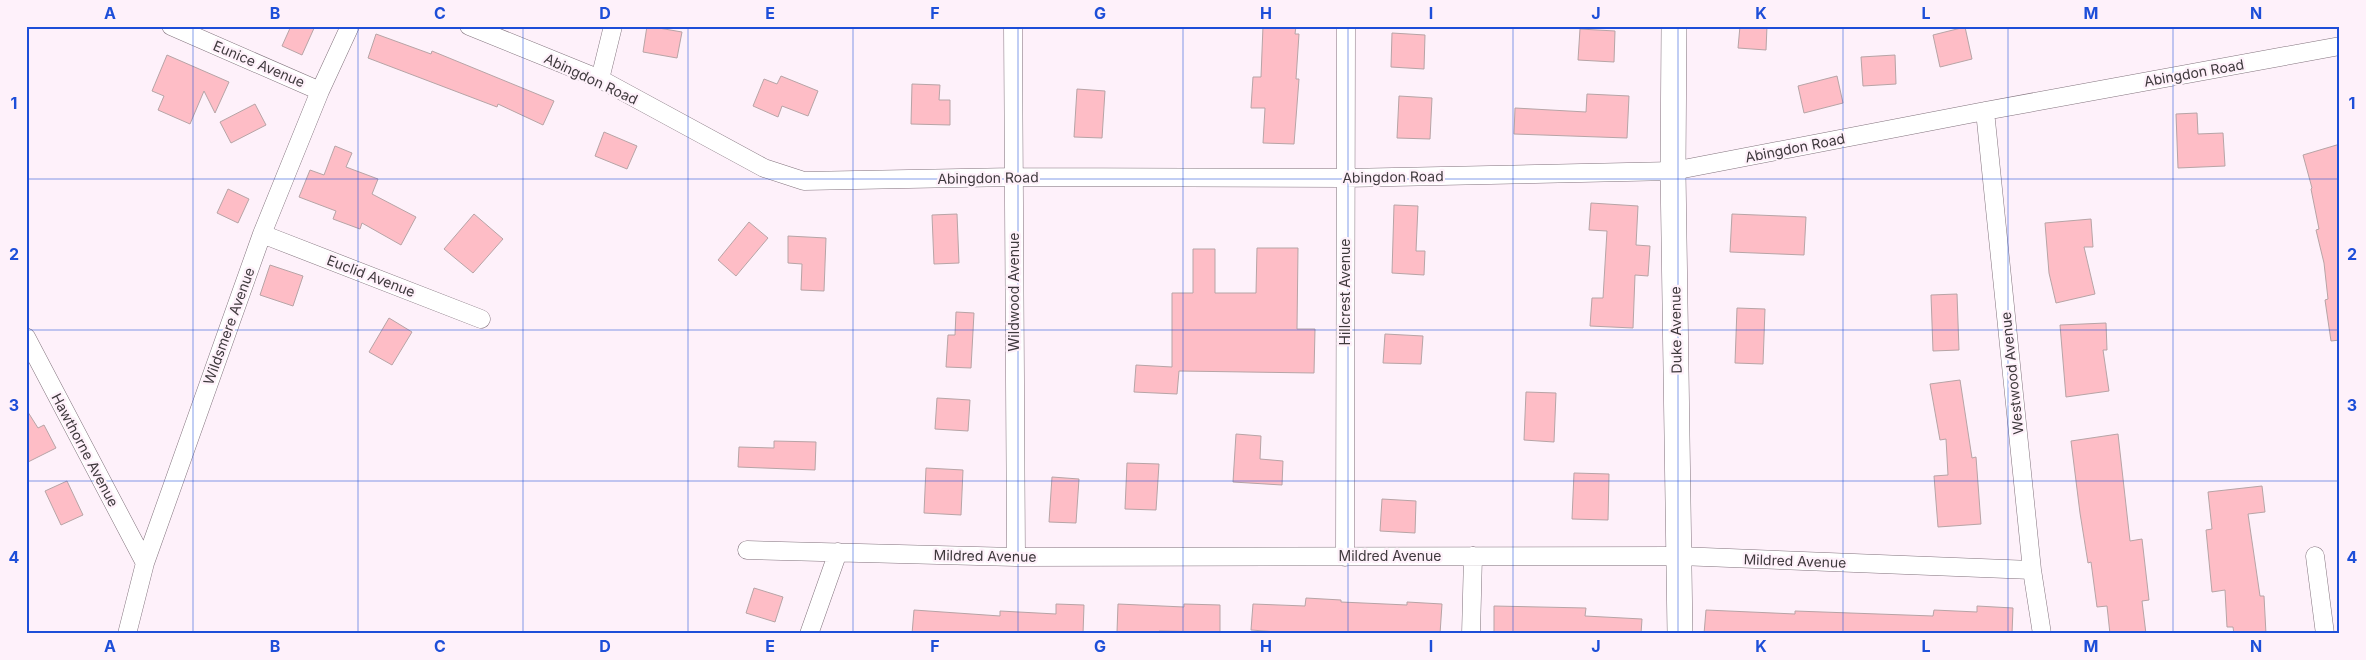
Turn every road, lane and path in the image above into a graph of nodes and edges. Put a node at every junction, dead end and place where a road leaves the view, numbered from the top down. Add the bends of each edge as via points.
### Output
1 (171, 26) edge
2 (350, 26) edge
3 (469, 26) edge
4 (613, 26) edge
5 (1012, 26) edge
6 (1346, 26) edge
7 (1674, 26) edge
8 (2340, 46) edge
9 (600, 80) junction
10 (320, 90) junction
11 (1984, 111) junction
12 (1673, 171) junction
13 (1013, 177) junction
14 (1345, 178) junction
15 (262, 234) junction
16 (481, 319) dead end
17 (26, 337) edge
18 (747, 550) dead end
19 (838, 552) junction
20 (1473, 556) junction
21 (1679, 556) junction
22 (2315, 556) dead end
23 (1016, 557) junction
24 (1345, 557) junction
25 (145, 563) junction
26 (2032, 570) junction
27 (126, 634) edge
28 (809, 634) edge
29 (1471, 634) edge
30 (1680, 634) edge
31 (2042, 634) edge
32 (2325, 634) edge

1 - 10 street, Eunice Avenue
2 - 10 street, Wildsmere Avenue
3 - 9 street, Abingdon Road
4 - 9 street
5 - 13 street, Wildwood Avenue
6 - 14 street, Hillcrest Avenue
7 - 12 street, Duke Avenue
8 - 11 street, Abingdon Road
9 - 13 street, Abingdon Road via 764,168 804,181
10 - 15 street, Wildsmere Avenue
11 - 12 street, Abingdon Road
11 - 26 street, Westwood Avenue
12 - 14 street, Abingdon Road
12 - 21 street, Duke Avenue
13 - 14 street, Abingdon Road
13 - 23 street, Wildwood Avenue
14 - 24 street, Hillcrest Avenue
15 - 16 street, Euclid Avenue
15 - 25 street, Wildsmere Avenue
17 - 25 street, Hawthorne Avenue
18 - 19 street, Mildred Avenue
19 - 23 street, Mildred Avenue
19 - 28 street
20 - 21 street, Mildred Avenue
20 - 24 street, Mildred Avenue
20 - 29 street
21 - 26 street, Mildred Avenue
21 - 30 street, Duke Avenue
22 - 32 street
23 - 24 street, Mildred Avenue
25 - 27 street, Wildsmere Avenue
26 - 31 street, Westwood Avenue

